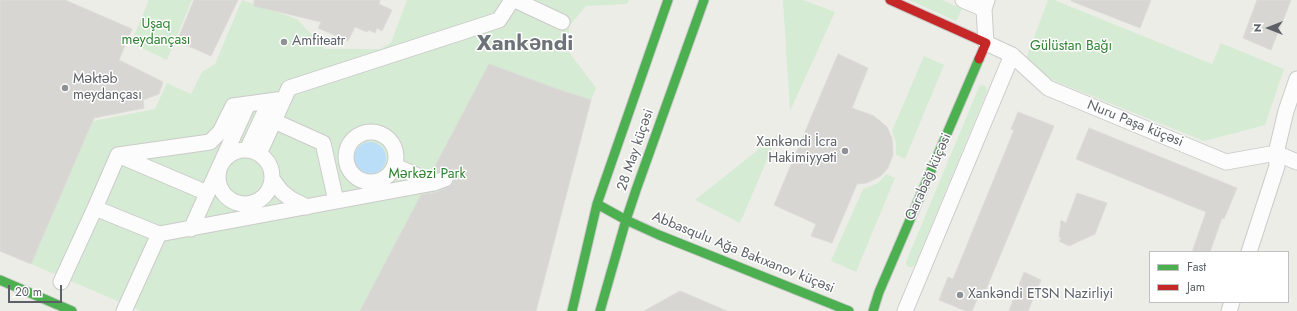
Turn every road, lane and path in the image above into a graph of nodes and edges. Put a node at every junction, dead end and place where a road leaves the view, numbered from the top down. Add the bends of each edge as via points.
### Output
1 (514, 0) edge
2 (668, 0) edge
3 (704, 0) edge
4 (890, 0) edge
5 (963, 0) edge
6 (986, 4) edge
7 (562, 22) dead end
8 (986, 44) junction
9 (1012, 55) junction
10 (1297, 79) edge
11 (277, 100) junction
12 (248, 104) junction
13 (274, 120) junction
14 (253, 152) junction
15 (1276, 153) junction
16 (118, 155) junction
17 (1297, 162) edge
18 (220, 165) junction
19 (395, 166) junction
20 (272, 179) junction
21 (358, 179) junction
22 (208, 193) junction
23 (356, 198) junction
24 (336, 201) junction
25 (597, 204) junction
26 (307, 207) junction
27 (95, 208) junction
28 (626, 220) junction
29 (192, 229) junction
30 (159, 234) junction
31 (1248, 251) edge
32 (0, 280) edge
33 (61, 282) dead end
34 (124, 310) edge
35 (72, 311) edge
36 (572, 311) edge
37 (600, 311) edge
38 (849, 311) edge
39 (873, 311) edge
40 (905, 311) edge

1 - 7 street
1 - 11 street via 499,20 289,88
2 - 25 main road, 28 May küçəsi
3 - 28 main road, 28 May küçəsi
4 - 8 main road, Nuru Paşa küçəsi
5 - 6 street
6 - 8 street
8 - 9 street, Nuru Paşa küçəsi
8 - 39 main road, Qarabağ küçəsi
9 - 15 street, Nuru Paşa küçəsi via 1048,88 1226,162
9 - 40 street, Qarabağ küçəsi
10 - 15 street
11 - 12 street
11 - 13 street
11 - 14 street
12 - 16 street via 233,106 220,132 210,142
12 - 18 street
13 - 14 street
13 - 24 street via 323,143
14 - 18 street via 234,152
14 - 20 street via 268,162 272,170
15 - 17 street
15 - 31 street via 1277,166
16 - 22 street
16 - 27 street
18 - 20 street via 219,184 225,195 235,202 244,204 260,200 268,191
18 - 22 street
19 - 21 street via 392,172 380,181 365,182
19 - 21 street via 396,151 393,144 382,134 367,132 353,139 346,152 348,168
19 - 23 street via 440,181
20 - 26 street via 282,192
21 - 23 street
22 - 29 street
23 - 24 street
24 - 26 street
25 - 28 main road, Abbasqulu Ağa Bakıxanov küçəsi
25 - 36 main road, 28 May küçəsi
26 - 29 street
27 - 30 street
27 - 33 street
28 - 37 main road, 28 May küçəsi
28 - 38 main road, Abbasqulu Ağa Bakıxanov küçəsi
29 - 30 street
30 - 34 street
32 - 35 main road

